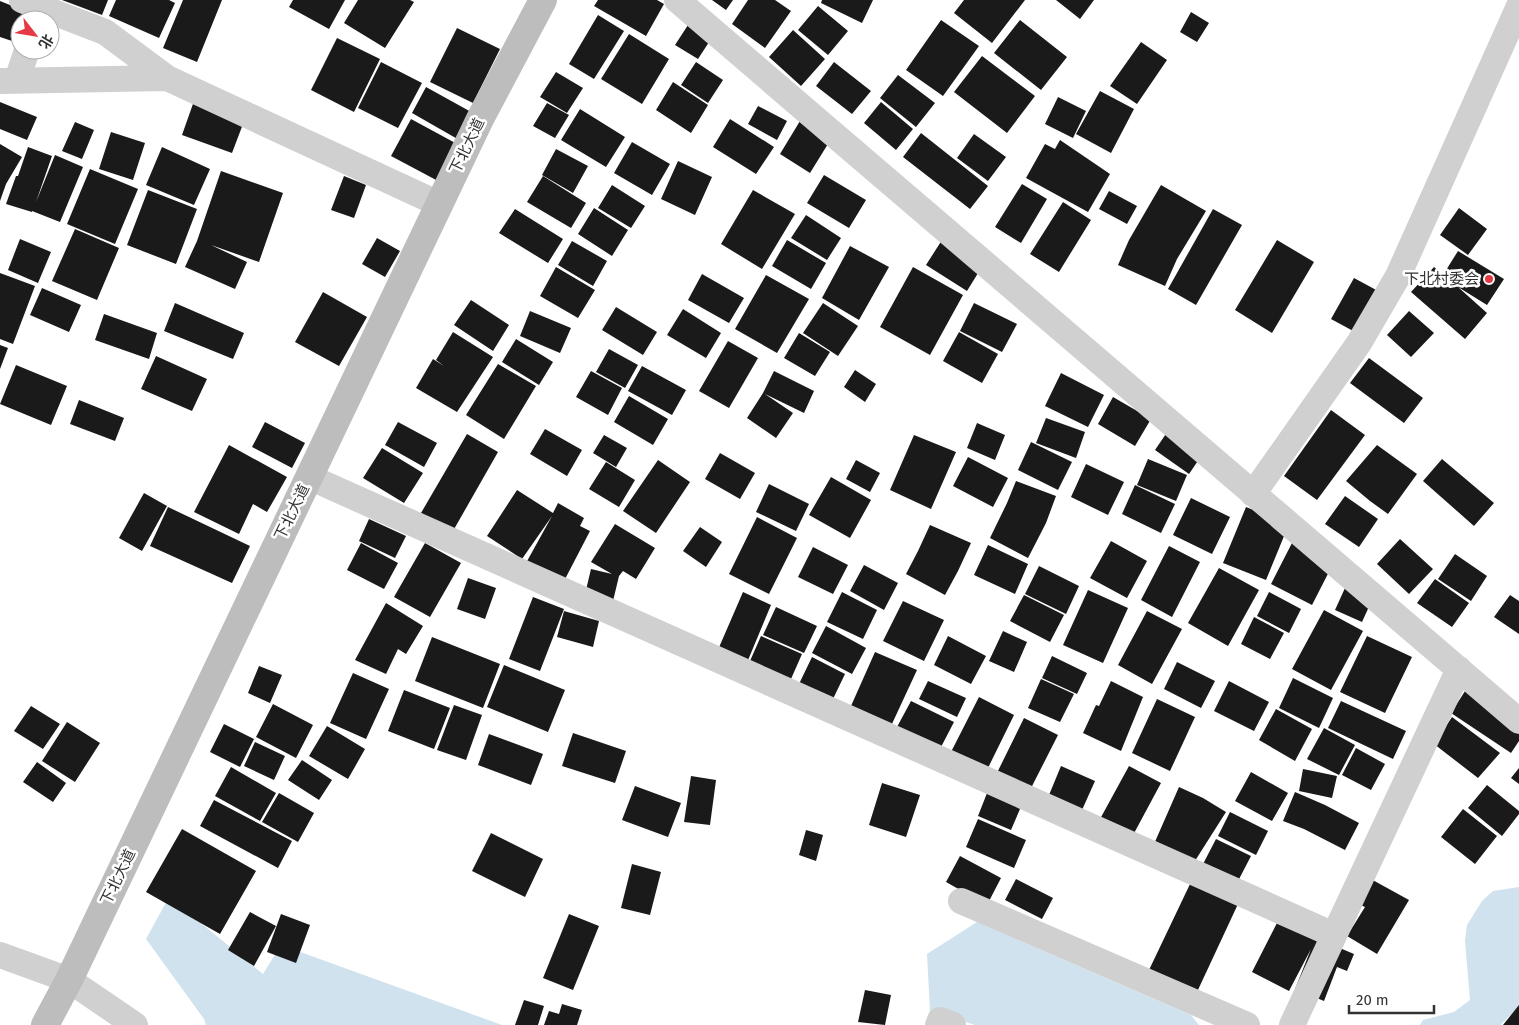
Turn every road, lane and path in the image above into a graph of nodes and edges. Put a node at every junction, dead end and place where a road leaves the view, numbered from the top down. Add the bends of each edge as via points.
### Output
1 (543, 0) edge
2 (677, 0) edge
3 (1519, 6) edge
4 (35, 7) edge
5 (21, 60) edge
6 (167, 78) junction
7 (9, 81) edge
8 (439, 204) junction
9 (309, 477) junction
10 (1253, 494) junction
11 (1458, 669) junction
12 (1519, 721) edge
13 (961, 901) dead end
14 (1334, 935) junction
15 (0, 955) edge
16 (68, 980) junction
17 (45, 1025) edge
18 (135, 1025) edge
19 (938, 1025) edge
20 (954, 1025) edge
21 (1247, 1025) edge
22 (1292, 1025) edge

1 - 8 street, 下北大道
2 - 10 street
3 - 10 street via 1398,276 1359,343
4 - 6 street via 105,32
5 - 7 street
6 - 7 street
6 - 8 street
8 - 9 street, 下北大道
9 - 14 street
9 - 16 street, 下北大道
10 - 11 street
11 - 12 street
11 - 14 street
13 - 21 street
14 - 22 street
15 - 16 street
16 - 17 street, 下北大道
16 - 18 street
19 - 20 street via 940,1020

